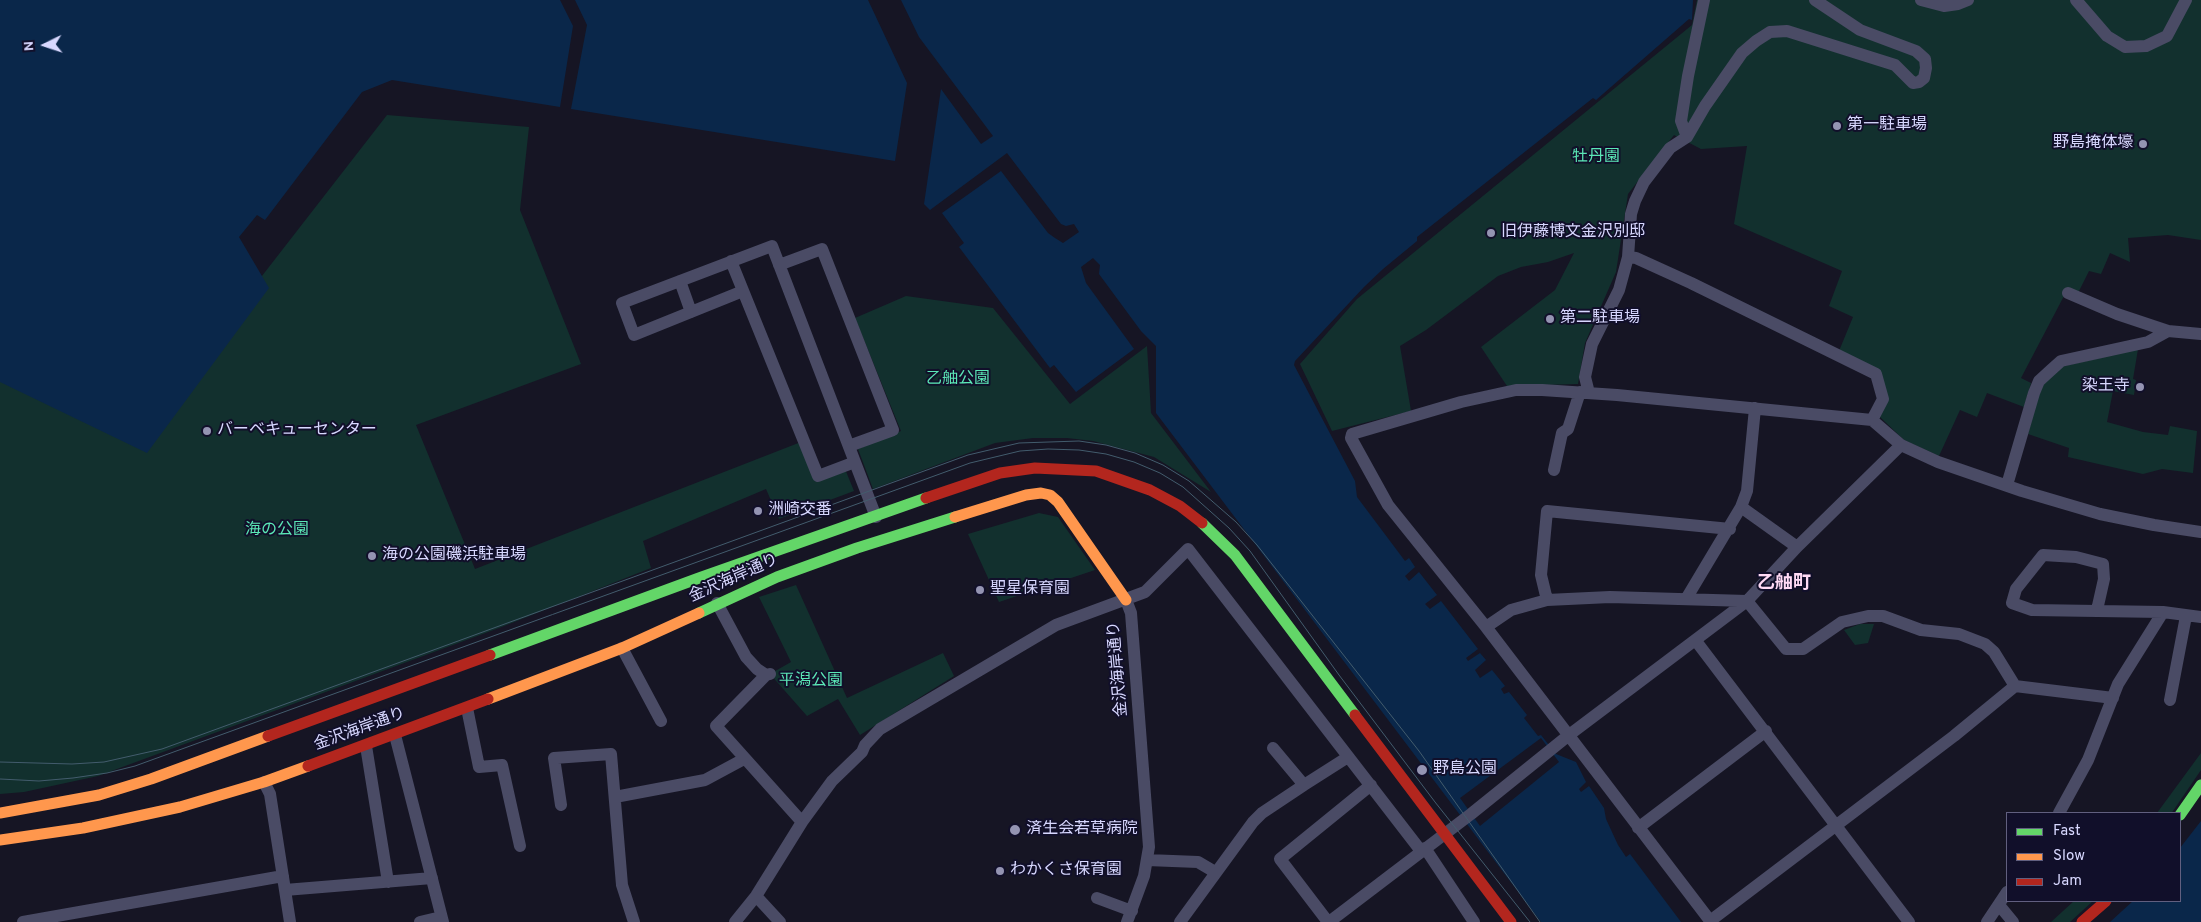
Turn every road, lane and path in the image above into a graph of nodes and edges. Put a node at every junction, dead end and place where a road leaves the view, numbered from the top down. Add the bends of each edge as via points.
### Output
1 (1704, 0) edge
2 (1815, 0) edge
3 (1920, 0) edge
4 (1968, 0) edge
5 (2076, 0) edge
6 (2186, 0) edge
7 (1687, 137) junction
8 (1628, 257) junction
9 (731, 261) junction
10 (779, 265) junction
11 (680, 281) junction
12 (744, 291) junction
13 (2068, 293) dead end
14 (691, 312) junction
15 (2168, 331) junction
16 (2201, 334) edge
17 (1584, 393) junction
18 (1755, 408) junction
19 (1872, 420) junction
20 (1901, 445) junction
21 (849, 446) junction
22 (855, 462) junction
23 (1554, 470) dead end
24 (2007, 485) junction
25 (1741, 507) junction
26 (876, 517) junction
27 (1730, 529) junction
28 (2201, 532) edge
29 (1797, 547) junction
30 (1686, 599) junction
31 (1126, 600) junction
32 (1547, 600) junction
33 (1747, 600) junction
34 (717, 603) junction
35 (2097, 610) junction
36 (2163, 612) junction
37 (2186, 616) junction
38 (2201, 617) edge
39 (1486, 628) junction
40 (1696, 640) junction
41 (622, 648) junction
42 (2015, 686) junction
43 (2113, 698) junction
44 (2170, 700) dead end
45 (467, 708) junction
46 (661, 721) dead end
47 (1766, 731) junction
48 (395, 735) junction
49 (1569, 735) junction
50 (366, 746) junction
51 (1273, 748) dead end
52 (1348, 756) junction
53 (744, 759) junction
54 (264, 782) junction
55 (1304, 785) junction
56 (2201, 785) edge
57 (1371, 786) junction
58 (615, 797) junction
59 (561, 805) dead end
60 (0, 812) edge
61 (2060, 812) edge
62 (2181, 814) edge
63 (802, 822) junction
64 (1836, 825) junction
65 (1638, 828) junction
66 (1445, 834) junction
67 (0, 840) edge
68 (520, 846) dead end
69 (1423, 850) junction
70 (1147, 860) junction
71 (1215, 872) junction
72 (283, 876) junction
73 (432, 878) junction
74 (388, 882) junction
75 (285, 890) junction
76 (2006, 894) edge
77 (756, 896) junction
78 (1097, 898) dead end
79 (2105, 902) edge
80 (1999, 905) junction
81 (1130, 916) edge
82 (442, 920) edge
83 (1510, 921) edge
84 (23, 922) edge
85 (290, 922) edge
86 (420, 922) edge
87 (634, 922) edge
88 (735, 922) edge
89 (780, 922) edge
90 (1180, 922) edge
91 (1328, 922) edge
92 (1474, 922) edge
93 (1710, 922) edge
94 (1909, 922) edge
95 (1987, 922) edge
96 (2013, 922) edge
97 (2082, 922) edge

1 - 7 street via 1681,121
2 - 7 street via 1860,30 1916,51 1925,59 1924,78 1913,83 1896,64 1787,31 1770,32 1742,53
3 - 4 street via 1944,6
5 - 6 street via 2106,36 2125,47 2146,46 2166,36
7 - 8 street via 1670,148 1644,182 1632,214
8 - 17 street via 1619,290 1592,344
8 - 19 street via 1691,283 1876,374 1882,399
9 - 10 street via 772,246
9 - 11 street
9 - 12 street
10 - 21 street
10 - 21 street via 822,249 893,430
11 - 14 street
11 - 14 street via 622,303 634,335
12 - 14 street
12 - 22 street via 818,476
13 - 15 street
15 - 16 street
15 - 24 street via 2148,342 2061,362 2039,381
17 - 18 street
17 - 23 street via 1568,429 1562,433
17 - 39 street via 1516,390 1461,402 1352,434 1351,438 1388,505
18 - 19 street
18 - 25 street via 1747,491
19 - 20 street
20 - 24 street via 1938,462
20 - 29 street
21 - 22 street
22 - 26 street
24 - 28 street via 2100,514
25 - 27 street
25 - 29 street
26 - 60 street via 699,578 151,779 99,795
26 - 66 street via 967,483 1000,473 1035,468 1096,471 1150,490 1180,506 1210,529 1235,555
27 - 30 street
27 - 32 street via 1547,511 1540,575
29 - 33 street
30 - 32 street
30 - 33 street
31 - 34 street, 金沢海岸通り via 1058,502 1041,493 857,548
31 - 52 street via 1145,592 1188,549
31 - 63 street via 1056,625 880,729 832,781
31 - 70 street, 金沢海岸通り via 1131,612 1150,847
32 - 39 street via 1511,610
33 - 40 street
33 - 42 street via 1786,649 1803,649 1842,622 1883,616 1921,630 1959,634 1985,644 1994,652
34 - 41 street, 金沢海岸通り
34 - 53 street via 746,657 768,675 716,726
35 - 35 street via 2032,610 2012,603 2016,589 2043,555 2076,557 2103,564 2104,579
35 - 36 street
36 - 37 street
36 - 43 street via 2118,684
37 - 38 street
37 - 44 street
39 - 49 street
40 - 47 street
40 - 49 street
41 - 45 street, 金沢海岸通り
41 - 46 street
42 - 43 street
42 - 64 street
43 - 61 street via 2088,760
45 - 48 street, 金沢海岸通り
45 - 68 street via 479,767 502,765
47 - 64 street
47 - 65 street
48 - 50 street, 金沢海岸通り
48 - 73 street
49 - 65 street
49 - 66 street
50 - 54 street, 金沢海岸通り
50 - 74 street
51 - 55 street
52 - 55 street
52 - 57 street
53 - 58 street via 705,780
53 - 63 street
54 - 67 street, 金沢海岸通り via 83,828
54 - 72 street via 270,794
55 - 71 street via 1262,813
56 - 62 street
57 - 69 street
57 - 91 street via 1280,859
58 - 59 street via 611,754 554,758
58 - 87 street via 622,885
63 - 77 street
64 - 93 street
64 - 94 street
65 - 93 street
66 - 69 street
66 - 83 street
69 - 91 street
69 - 92 street
70 - 71 street via 1198,862
70 - 81 street, 金沢海岸通り
71 - 90 street
72 - 75 street
72 - 84 street
73 - 74 street
73 - 82 street
74 - 75 street
75 - 85 street
76 - 80 street
77 - 88 street
77 - 89 street
78 - 81 street
79 - 97 street
80 - 95 street
80 - 96 street
82 - 86 street

